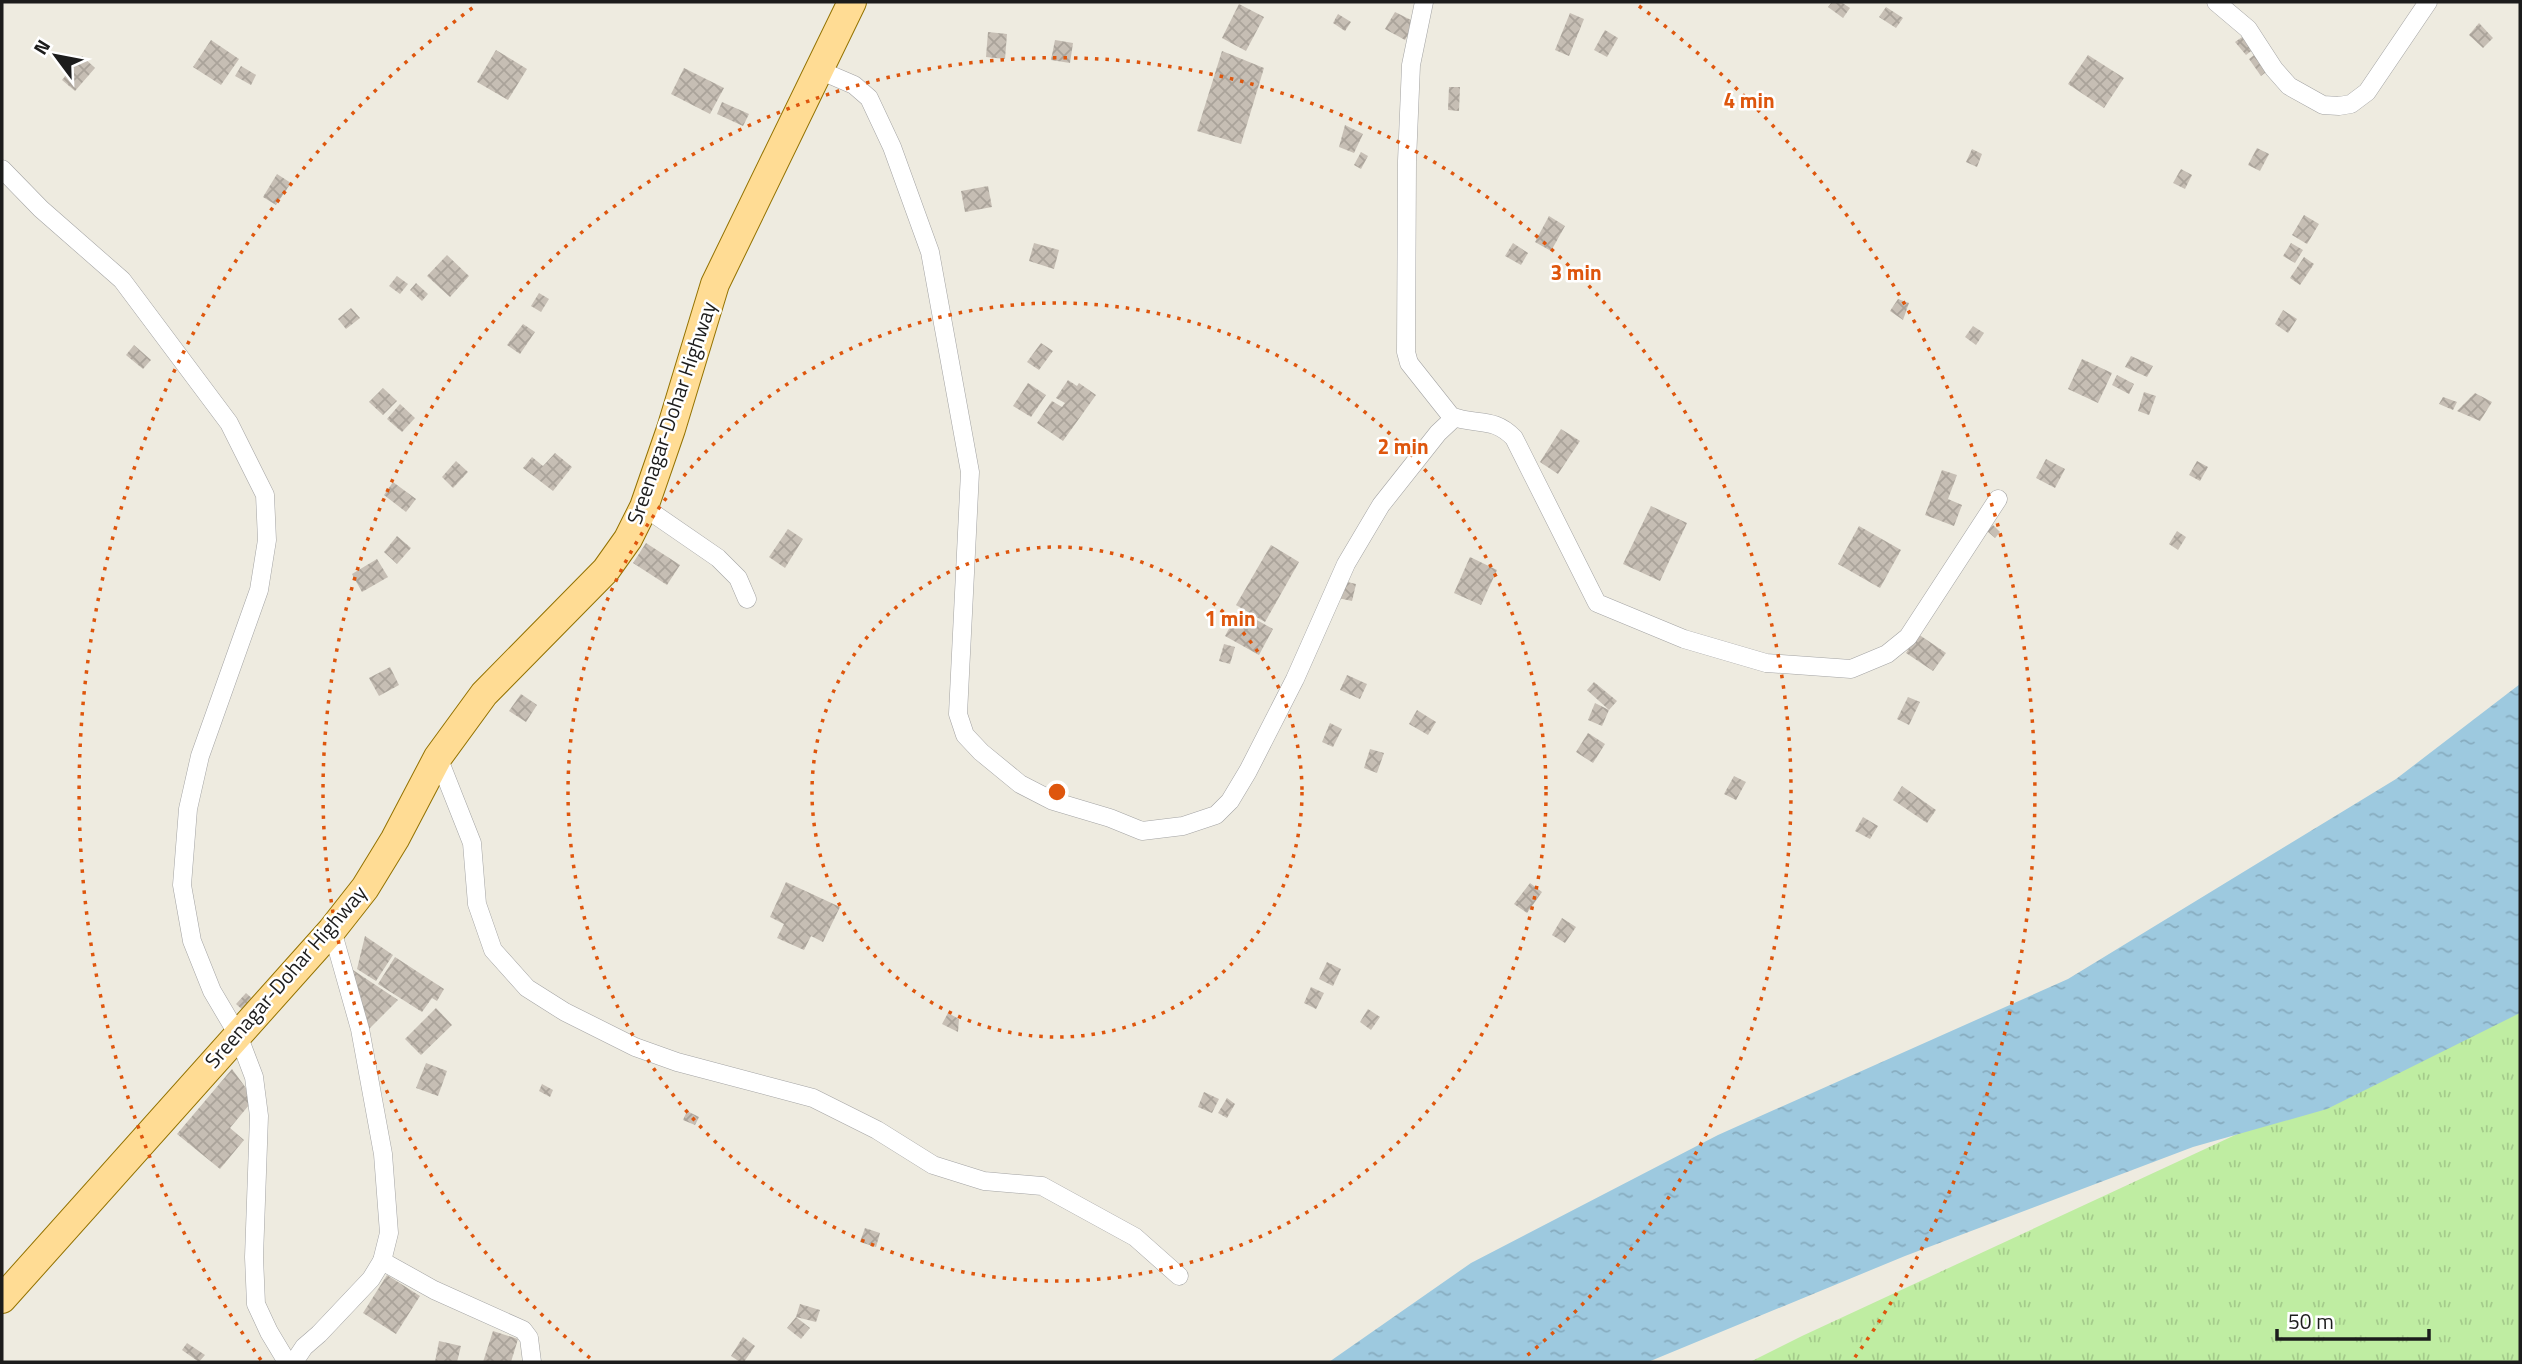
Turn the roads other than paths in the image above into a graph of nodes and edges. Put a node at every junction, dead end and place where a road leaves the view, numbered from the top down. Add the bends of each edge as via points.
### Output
1 (852, 2) edge
2 (1423, 2) edge
3 (2217, 2) edge
4 (2428, 2) edge
5 (819, 70) junction
6 (2, 170) edge
7 (1454, 418) junction
8 (1998, 499) dead end
9 (644, 507) junction
10 (747, 599) dead end
11 (438, 757) junction
12 (332, 930) junction
13 (238, 1035) junction
14 (382, 1261) junction
15 (1179, 1276) dead end
16 (2, 1299) edge
17 (287, 1362) edge
18 (294, 1362) edge
19 (532, 1362) edge

1 - 5 main road, Sreenagar-Dohar Highway
2 - 7 street via 1411,65 1406,352 1409,363
3 - 4 street via 2248,29 2289,86 2323,105 2339,107 2367,92
5 - 7 street via 854,85 869,98 892,146 930,252 970,472 958,713 965,735 1020,784 1053,801 1142,831 1183,826 1216,815 1248,771 1346,564 1381,505
5 - 9 main road, Sreenagar-Dohar Highway via 715,284
6 - 13 street via 122,280 229,423 265,495 267,540 259,590 200,757 188,809 182,886 192,941 212,991
7 - 8 street via 1496,424 1514,438 1600,605 1684,639 1766,663 1850,669 1887,654 1908,638
9 - 10 street via 718,558 738,578
9 - 11 main road, Sreenagar-Dohar Highway via 606,570 484,694
11 - 12 main road, Sreenagar-Dohar Highway via 389,849
11 - 15 street via 472,843 477,904 493,950 527,988 635,1047 813,1098 933,1165 984,1181 1042,1186 1135,1237
12 - 13 main road, Sreenagar-Dohar Highway
12 - 14 street via 360,1029 383,1154 389,1233
13 - 16 main road, Sreenagar-Dohar Highway
13 - 17 street via 254,1076 259,1116 256,1304
14 - 18 street
14 - 19 street via 523,1330

